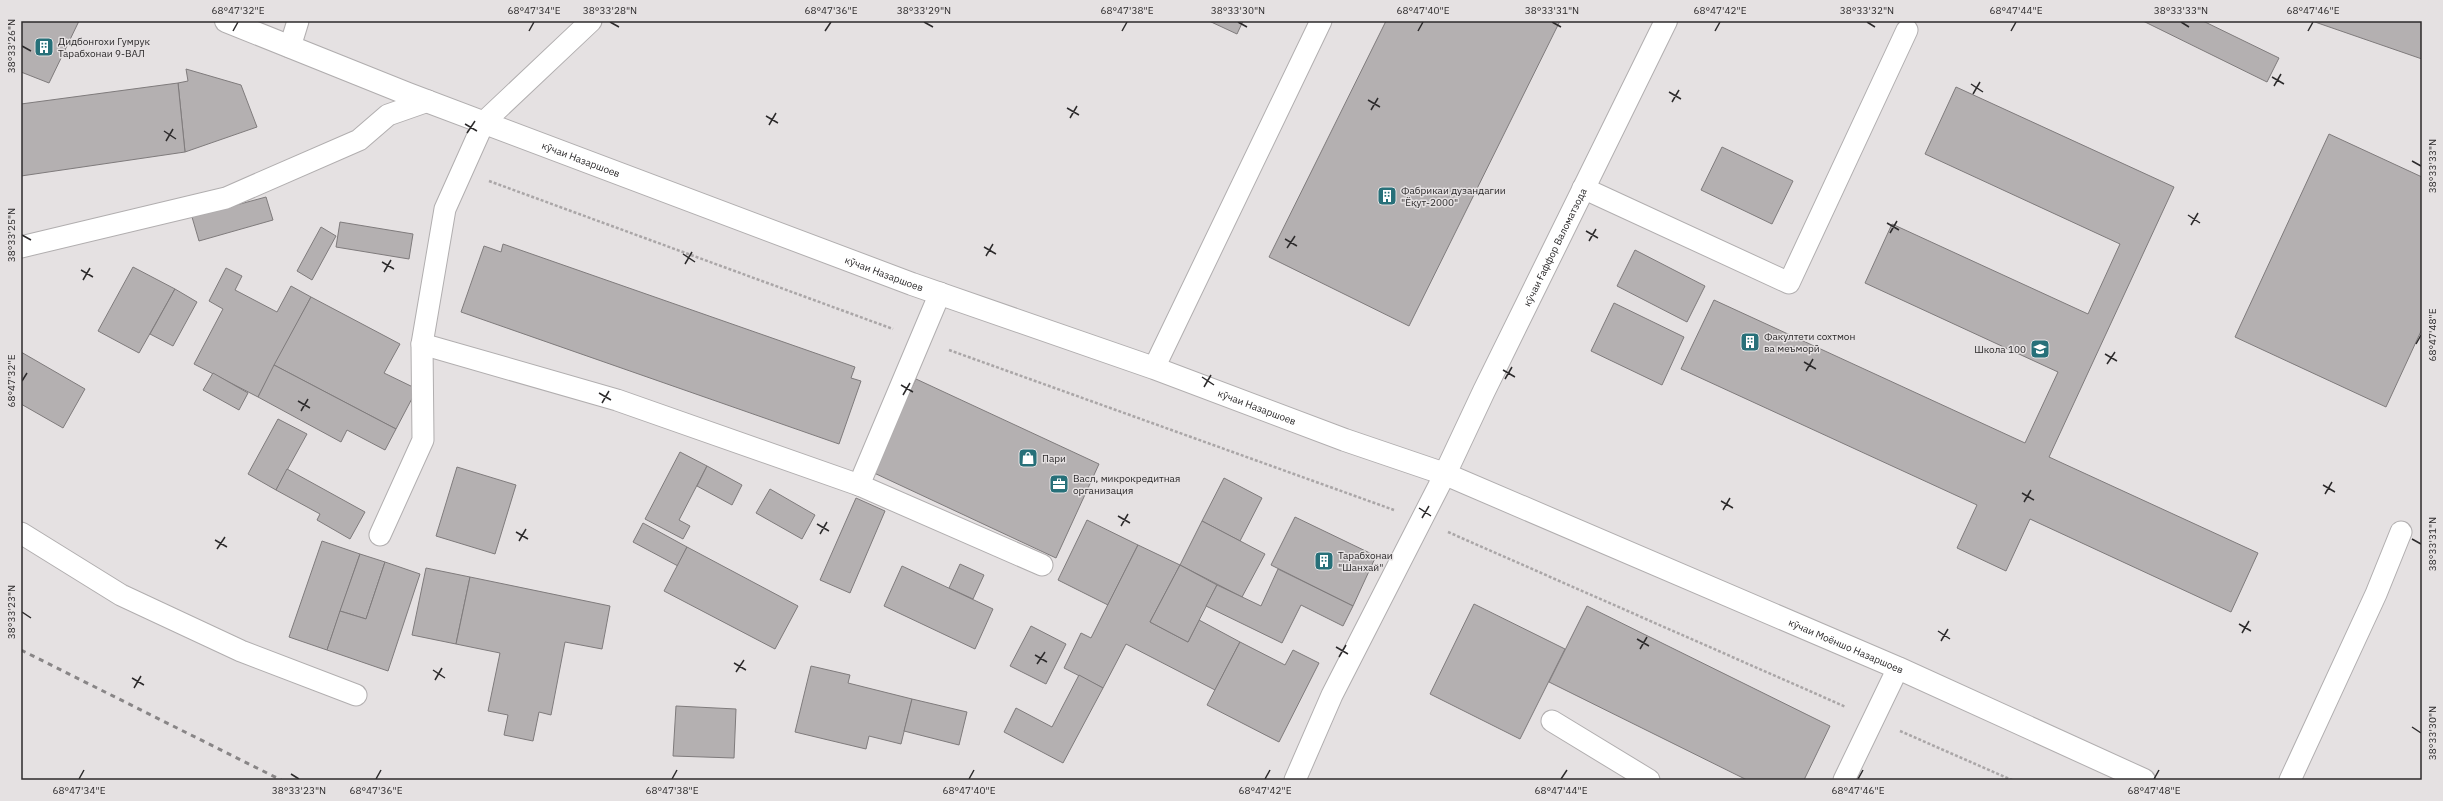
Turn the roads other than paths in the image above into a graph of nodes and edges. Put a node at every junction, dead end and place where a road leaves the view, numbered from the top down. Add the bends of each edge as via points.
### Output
1 (226, 21) edge
2 (298, 21) edge
3 (591, 21) edge
4 (1321, 21) edge
5 (1666, 21) edge
6 (252, 26) edge
7 (1907, 30) dead end
8 (290, 47) junction
9 (428, 101) junction
10 (484, 122) junction
11 (1583, 188) junction
12 (21, 247) edge
13 (940, 293) junction
14 (422, 344) junction
15 (1154, 368) junction
16 (1446, 474) junction
17 (859, 484) junction
18 (1545, 517) joint
19 (2401, 532) dead end
20 (21, 533) edge
21 (380, 535) dead end
22 (1042, 565) dead end
23 (1898, 668) junction
24 (356, 695) dead end
25 (1552, 721) dead end
26 (1295, 780) edge
27 (1649, 780) edge
28 (1844, 780) edge
29 (2144, 780) edge
30 (2290, 780) edge

1 - 6 street, кӯчаи Назаршоев
2 - 8 lane
3 - 10 lane
4 - 15 lane
5 - 11 street, кӯчаи Ғаффор Валоматзода
6 - 8 street, кӯчаи Назаршоев
7 - 11 lane via 1789,283
8 - 9 street, кӯчаи Назаршоев
9 - 10 street, кӯчаи Назаршоев
9 - 12 lane via 388,115 359,140 226,198
10 - 13 street, кӯчаи Назаршоев
10 - 14 lane via 445,209
11 - 16 street, кӯчаи Ғаффор Валоматзода
13 - 15 street, кӯчаи Назаршоев
13 - 17 lane
14 - 17 lane via 617,400
14 - 21 lane via 423,440
15 - 16 street, кӯчаи Назаршоев via 1338,437
16 - 18 street, кӯчаи Назаршоев
16 - 26 lane via 1332,695
17 - 22 lane
18 - 23 street, кӯчаи Моёншо Назаршоев
19 - 30 lane via 2376,594
20 - 24 lane via 121,595 240,651
23 - 28 lane
23 - 29 street, кӯчаи Моёншо Назаршоев
25 - 27 lane

